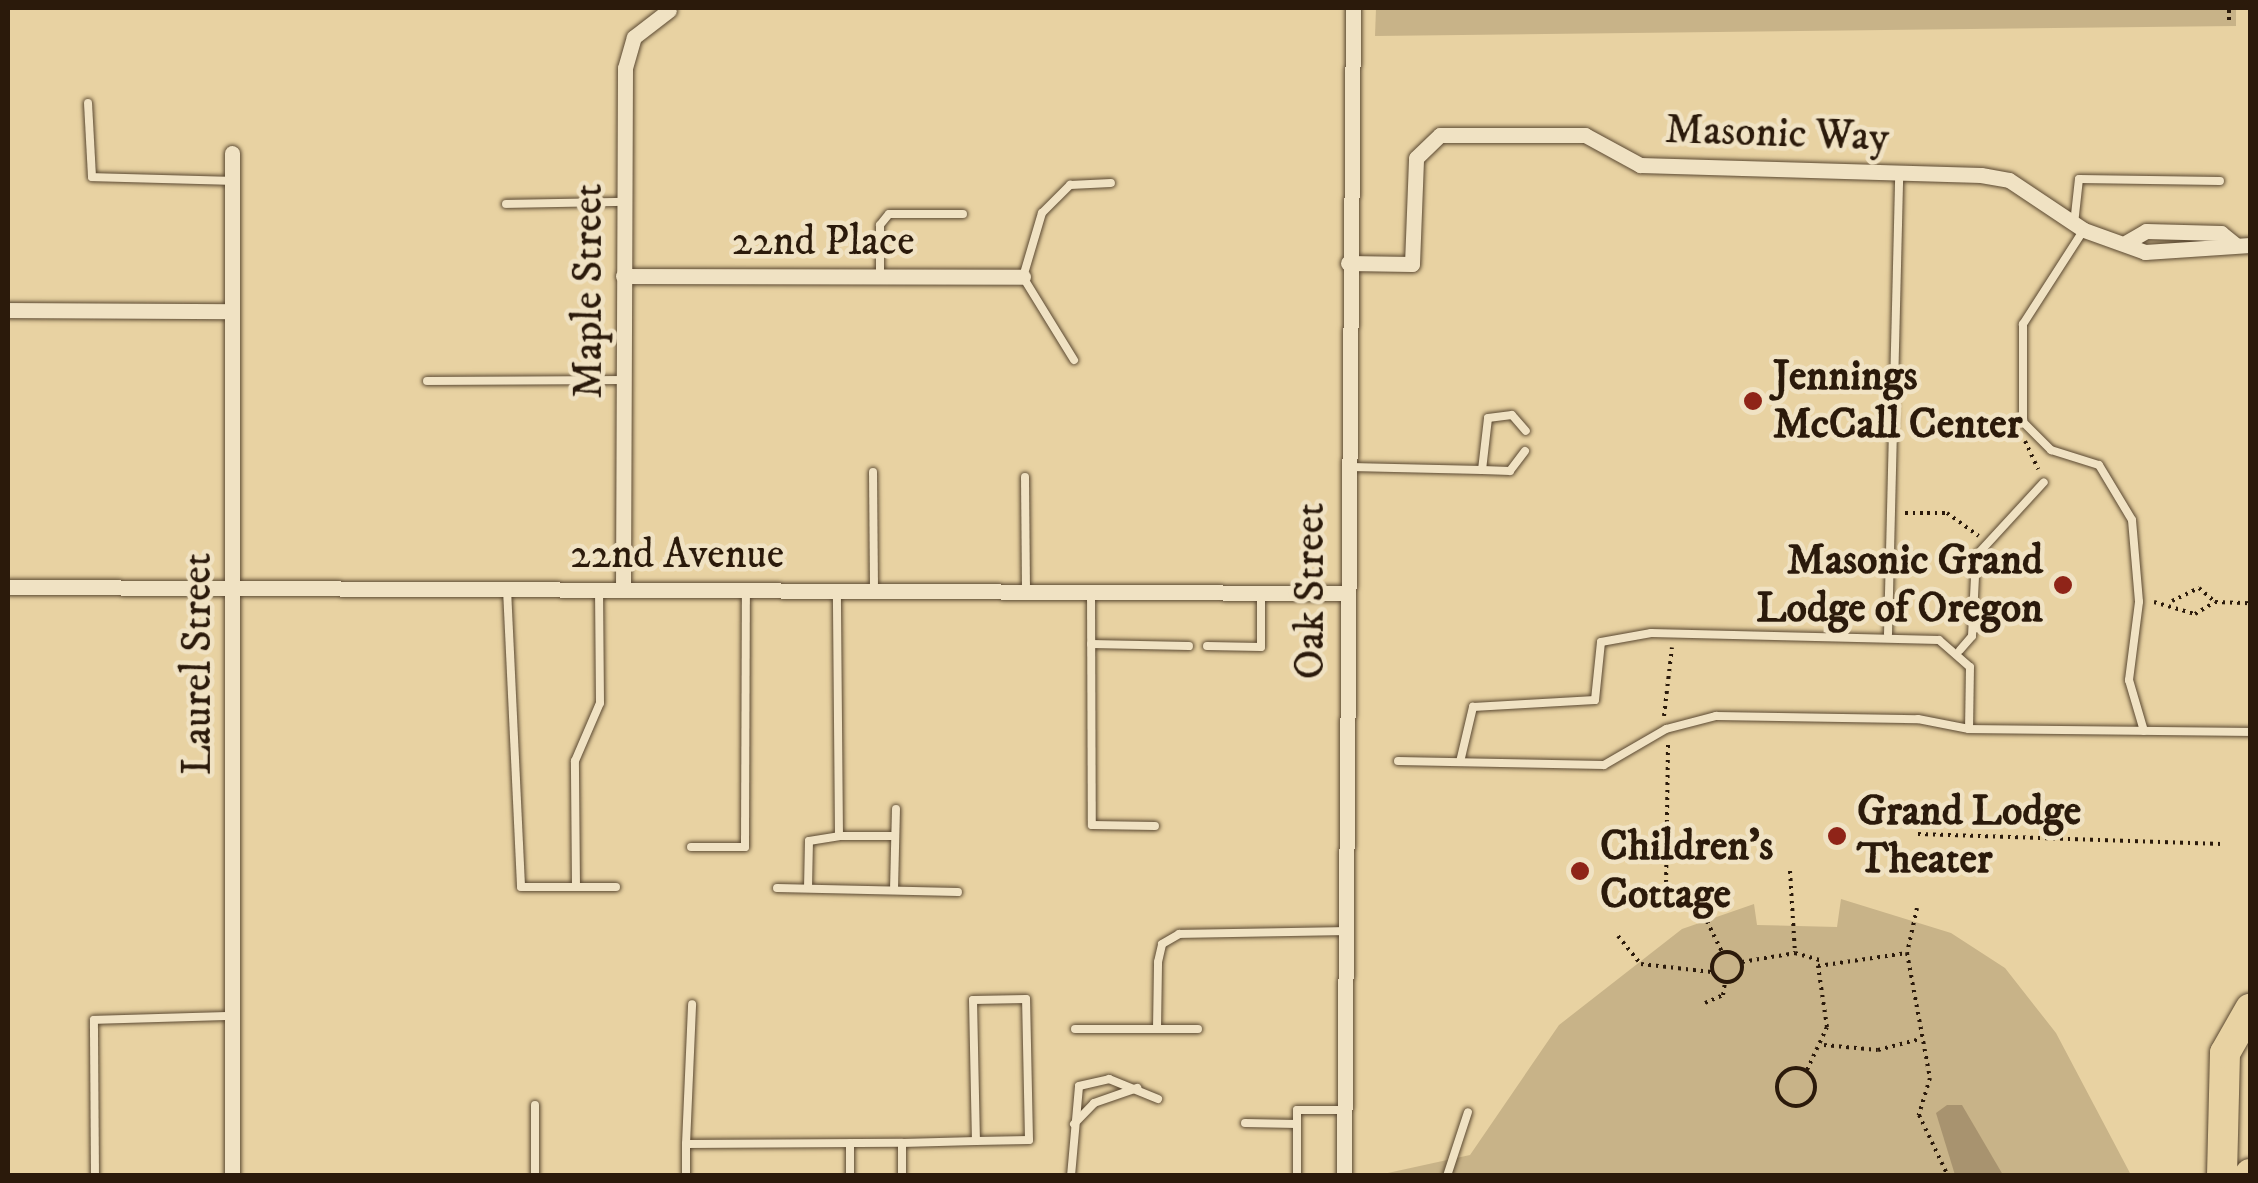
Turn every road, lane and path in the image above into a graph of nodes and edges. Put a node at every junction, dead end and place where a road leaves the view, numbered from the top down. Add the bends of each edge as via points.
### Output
1 (1352, 8) edge
2 (2229, 8) edge
3 (668, 10) edge
4 (2229, 20) dead end
5 (88, 103) dead end
6 (232, 153) dead end
7 (1899, 172) junction
8 (232, 181) junction
9 (2220, 181) dead end
10 (1111, 183) dead end
11 (624, 202) junction
12 (506, 204) dead end
13 (963, 214) dead end
14 (2079, 227) junction
15 (2243, 245) edge
16 (1348, 262) junction
17 (623, 276) junction
18 (880, 277) junction
19 (1023, 277) junction
20 (8, 310) edge
21 (232, 311) junction
22 (1074, 360) dead end
23 (623, 380) junction
24 (427, 381) dead end
25 (1526, 430) dead end
26 (2032, 438) junction
27 (1525, 452) dead end
28 (1347, 466) junction
29 (1482, 470) junction
30 (873, 472) dead end
31 (1025, 477) dead end
32 (2044, 482) joint
33 (1891, 513) junction
34 (1985, 540) junction
35 (8, 587) edge
36 (233, 588) junction
37 (508, 590) junction
38 (599, 590) junction
39 (623, 590) junction
40 (746, 590) junction
41 (837, 591) junction
42 (874, 591) junction
43 (1026, 592) junction
44 (1091, 592) junction
45 (1260, 592) junction
46 (1346, 593) junction
47 (2172, 601) junction
48 (2139, 602) junction
49 (2215, 602) junction
50 (2250, 603) edge
51 (1673, 632) junction
52 (1888, 634) junction
53 (1091, 644) junction
54 (1189, 646) dead end
55 (1207, 646) dead end
56 (1960, 650) junction
57 (1666, 729) junction
58 (1969, 729) junction
59 (2144, 731) junction
60 (2250, 732) edge
61 (1398, 761) dead end
62 (1460, 762) junction
63 (896, 809) dead end
64 (1154, 826) dead end
65 (1918, 834) dead end
66 (839, 836) junction
67 (894, 836) junction
68 (2222, 844) dead end
69 (690, 847) dead end
70 (1790, 871) dead end
71 (576, 887) junction
72 (616, 887) dead end
73 (777, 888) dead end
74 (808, 888) junction
75 (894, 890) junction
76 (958, 892) dead end
77 (1697, 901) dead end
78 (1916, 908) dead end
79 (1674, 909) dead end
80 (1345, 932) junction
81 (1618, 936) dead end
82 (1722, 952) junction
83 (1795, 953) junction
84 (1907, 953) junction
85 (1742, 962) junction
86 (1823, 962) junction
87 (1712, 972) junction
88 (1725, 982) junction
89 (692, 1004) dead end
90 (1705, 1004) dead end
91 (2250, 1009) edge
92 (231, 1016) junction
93 (1075, 1029) dead end
94 (1157, 1029) junction
95 (1198, 1029) dead end
96 (1920, 1039) junction
97 (1824, 1045) junction
98 (1807, 1070) junction
99 (1141, 1088) junction
100 (1158, 1099) dead end
101 (534, 1105) dead end
102 (1344, 1110) junction
103 (1468, 1112) dead end
104 (1246, 1123) dead end
105 (1297, 1124) junction
106 (1071, 1132) junction
107 (976, 1141) junction
108 (902, 1142) junction
109 (850, 1143) junction
110 (686, 1144) junction
111 (95, 1176) edge
112 (232, 1176) edge
113 (534, 1176) edge
114 (686, 1176) edge
115 (850, 1176) edge
116 (902, 1176) edge
117 (1071, 1176) edge
118 (1296, 1176) edge
119 (1344, 1176) edge
120 (1447, 1176) edge
121 (1948, 1176) edge
122 (2222, 1176) edge

1 - 16 street, Oak Street
2 - 4 path
3 - 11 street, Maple Street via 634,38 626,68
5 - 8 lane via 92,177
6 - 8 street, Laurel Street
7 - 14 street, Masonic Way via 2009,180
7 - 16 street, Masonic Way via 1640,165 1586,135 1440,135 1416,158 1412,264
7 - 33 lane
8 - 21 street, Laurel Street
9 - 14 lane via 2079,179
10 - 19 lane via 1070,184 1042,213
11 - 12 lane
11 - 17 street, Maple Street
13 - 18 lane via 888,214 880,225
14 - 15 street, Masonic Way via 2145,252 2222,254
14 - 26 lane via 2023,324 2021,407
16 - 28 street, Oak Street
17 - 18 street, 22nd Place
17 - 23 street, Maple Street
18 - 19 street, 22nd Place
19 - 22 lane
20 - 21 street
21 - 36 street, Laurel Street
23 - 24 lane
23 - 39 street, Maple Street
25 - 29 lane via 1512,415 1488,418
26 - 32 path via 2021,442
26 - 48 lane via 2100,465 2118,485 2132,520
27 - 29 lane via 1510,470
28 - 29 lane
28 - 46 street, Oak Street
30 - 42 lane
31 - 43 lane
32 - 34 lane
33 - 34 path via 1947,513
33 - 52 lane
34 - 56 lane via 1971,572 1972,636
35 - 36 street, 22nd Avenue
36 - 37 street, 22nd Avenue
36 - 92 street, Laurel Street
37 - 38 street, 22nd Avenue
37 - 71 lane via 521,887
38 - 39 street, 22nd Avenue
38 - 71 lane via 600,702 575,762
39 - 40 street, 22nd Avenue
40 - 41 street, 22nd Avenue
40 - 69 lane via 745,847
41 - 42 street, 22nd Avenue
41 - 66 lane
42 - 43 street, 22nd Avenue
43 - 44 street, 22nd Avenue
44 - 45 street, 22nd Avenue
44 - 53 lane
45 - 46 street, 22nd Avenue
45 - 55 lane via 1260,647
46 - 80 street, Oak Street
47 - 48 path
47 - 49 path via 2195,614
47 - 49 path via 2198,588
48 - 59 lane via 2129,680
49 - 50 path
51 - 52 lane
51 - 57 path
51 - 62 lane via 1601,642 1596,700 1473,707
52 - 56 lane
53 - 54 lane
53 - 64 lane via 1092,825
56 - 58 lane via 1970,667
57 - 58 lane via 1716,716 1792,714
57 - 62 lane via 1604,766
57 - 79 path
58 - 59 lane
59 - 60 lane
61 - 62 lane
63 - 67 lane
65 - 68 path
66 - 67 lane
66 - 74 lane via 809,840
67 - 75 lane
70 - 83 path
71 - 72 lane
73 - 74 lane
74 - 75 lane
75 - 76 lane
77 - 82 path
78 - 84 path
80 - 94 lane via 1179,934 1162,944
80 - 102 street, Oak Street
81 - 87 path via 1641,964
82 - 85 path
82 - 87 path
83 - 85 path
83 - 86 path
84 - 86 path via 1879,964
84 - 96 path
85 - 88 path
86 - 97 path via 1816,978 1828,1013
87 - 88 path
88 - 90 path via 1723,996
89 - 110 lane
91 - 122 highway via 2225,1053
92 - 111 lane via 94,1020
92 - 112 street, Laurel Street
93 - 94 lane
94 - 95 lane
96 - 97 path via 1878,1050
96 - 121 path via 1930,1078 1919,1115
97 - 98 path
98 - 98 path via 1780,1076 1785,1103 1812,1098
99 - 100 lane
99 - 106 lane via 1079,1112
99 - 106 lane via 1110,1079 1079,1086
101 - 113 lane
102 - 105 lane via 1297,1110
102 - 119 street, Oak Street
103 - 120 lane
104 - 105 lane
105 - 118 lane
106 - 117 lane
107 - 107 lane via 1029,1140 1026,999 973,1000
107 - 108 lane
108 - 109 lane
108 - 116 lane
109 - 110 lane
109 - 115 lane
110 - 114 lane

